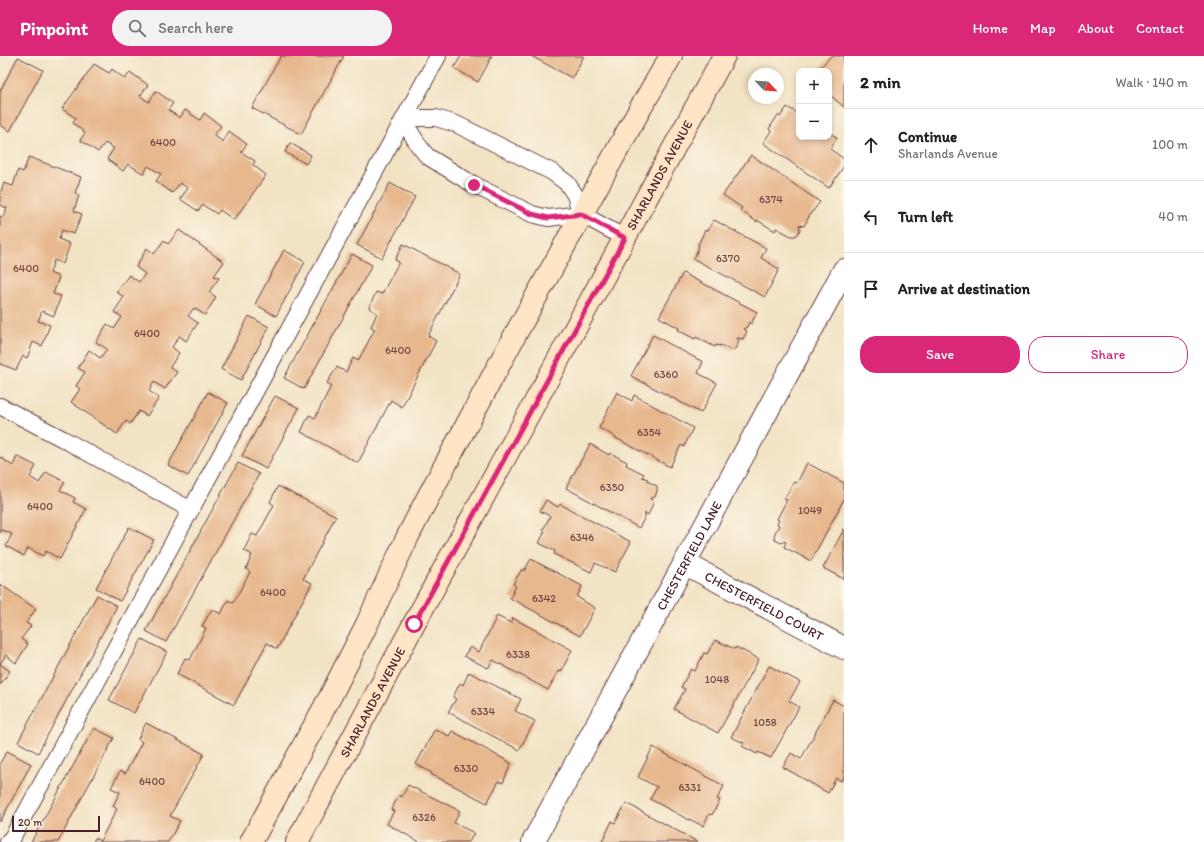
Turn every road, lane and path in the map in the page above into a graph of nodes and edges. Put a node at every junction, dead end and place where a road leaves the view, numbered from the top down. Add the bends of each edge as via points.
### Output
1 (438, 56) edge
2 (670, 56) edge
3 (724, 56) edge
4 (403, 120) junction
5 (581, 214) junction
6 (625, 238) junction
7 (844, 270) edge
8 (0, 406) edge
9 (191, 510) junction
10 (684, 563) junction
11 (844, 648) edge
12 (8, 842) edge
13 (251, 842) edge
14 (297, 842) edge
15 (533, 842) edge

1 - 4 lane
2 - 5 main road
3 - 6 main road, SHARLANDS AVENUE
4 - 5 lane via 427,156 474,185 532,214 548,218
4 - 5 lane via 436,118 456,124 552,172 567,183 575,195
4 - 9 lane
5 - 6 lane
5 - 13 main road via 420,512 330,697
6 - 14 main road, SHARLANDS AVENUE
7 - 10 street, CHESTERFIELD LANE
8 - 9 lane
9 - 12 lane
10 - 11 street, CHESTERFIELD COURT
10 - 15 street, CHESTERFIELD LANE

